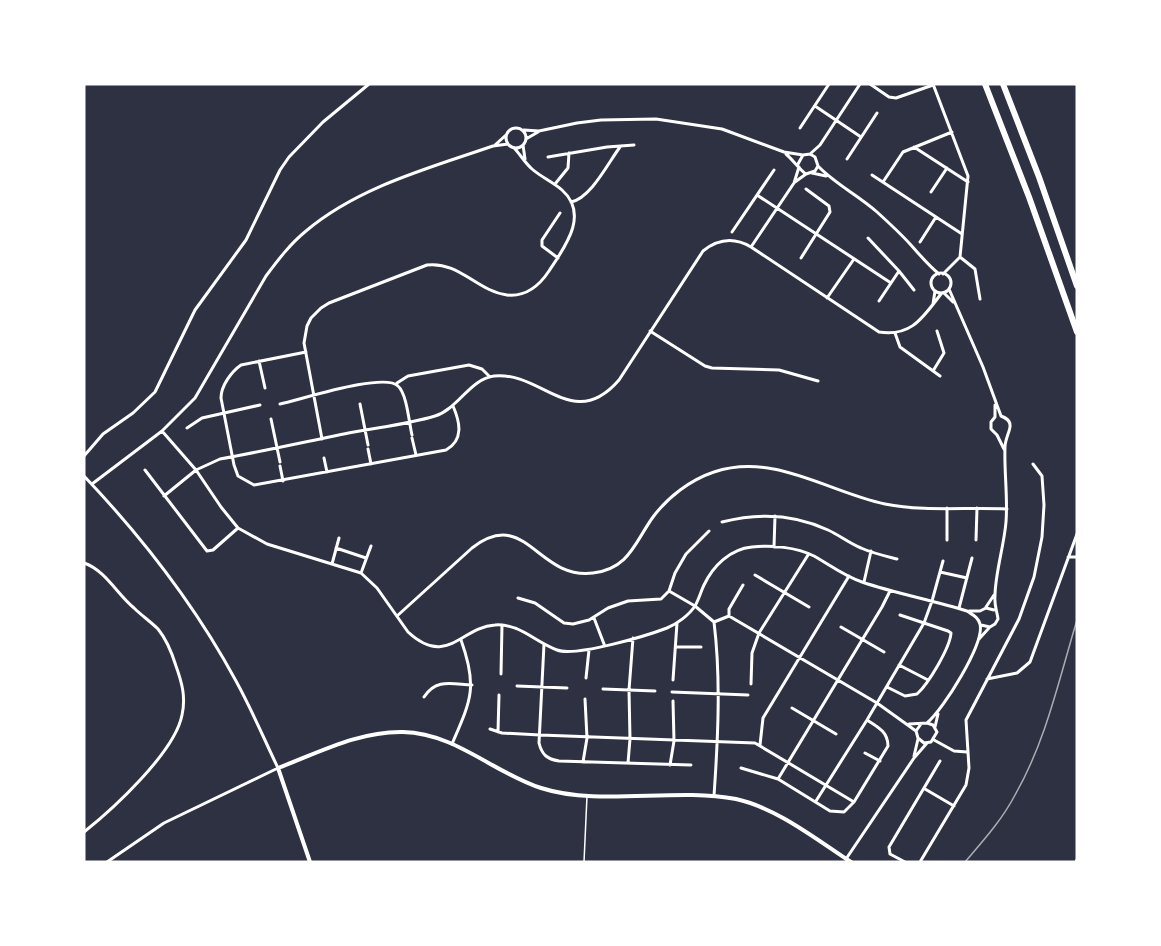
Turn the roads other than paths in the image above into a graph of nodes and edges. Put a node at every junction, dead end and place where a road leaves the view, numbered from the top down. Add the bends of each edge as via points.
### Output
1 (369, 84) edge
2 (829, 84) edge
3 (860, 84) edge
4 (870, 84) edge
5 (933, 84) edge
6 (986, 84) edge
7 (1003, 84) edge
8 (815, 106) junction
9 (877, 113) dead end
10 (837, 120) junction
11 (800, 128) dead end
12 (524, 130) junction
13 (539, 131) junction
14 (952, 132) junction
15 (507, 134) junction
16 (861, 136) junction
17 (526, 139) junction
18 (508, 144) junction
19 (524, 145) junction
20 (634, 145) dead end
21 (820, 145) junction
22 (493, 146) junction
23 (514, 147) junction
24 (620, 147) junction
25 (914, 147) junction
26 (784, 152) junction
27 (569, 153) junction
28 (810, 154) junction
29 (803, 155) junction
30 (548, 157) dead end
31 (847, 159) dead end
32 (525, 160) junction
33 (817, 160) junction
34 (798, 166) junction
35 (818, 166) junction
36 (947, 168) junction
37 (774, 170) dead end
38 (812, 173) junction
39 (806, 174) junction
40 (872, 175) dead end
41 (828, 176) junction
42 (883, 182) junction
43 (968, 182) junction
44 (794, 183) junction
45 (555, 184) junction
46 (806, 189) dead end
47 (931, 192) dead end
48 (757, 195) junction
49 (571, 202) junction
50 (777, 207) junction
51 (560, 213) dead end
52 (936, 217) junction
53 (732, 232) dead end
54 (817, 234) junction
55 (962, 234) junction
56 (868, 238) dead end
57 (920, 242) dead end
58 (751, 246) junction
59 (960, 257) junction
60 (558, 258) junction
61 (801, 258) dead end
62 (854, 259) junction
63 (928, 266) junction
64 (953, 266) junction
65 (900, 271) junction
66 (941, 274) junction
67 (950, 278) junction
68 (932, 279) junction
69 (891, 283) junction
70 (1077, 286) edge
71 (949, 289) junction
72 (914, 290) dead end
73 (935, 291) junction
74 (943, 293) junction
75 (827, 298) junction
76 (980, 299) dead end
77 (879, 301) dead end
78 (954, 303) junction
79 (933, 304) junction
80 (650, 331) junction
81 (937, 331) dead end
82 (1077, 332) edge
83 (896, 333) junction
84 (306, 352) junction
85 (260, 361) junction
86 (933, 371) junction
87 (940, 376) dead end
88 (490, 377) junction
89 (818, 381) dead end
90 (396, 384) junction
91 (265, 388) dead end
92 (314, 396) junction
93 (995, 402) junction
94 (280, 404) dead end
95 (360, 404) dead end
96 (260, 405) dead end
97 (453, 406) junction
98 (224, 413) junction
99 (1002, 416) junction
100 (995, 417) junction
101 (271, 419) dead end
102 (409, 421) junction
103 (187, 428) dead end
104 (365, 430) junction
105 (162, 431) junction
106 (1006, 434) junction
107 (997, 435) junction
108 (322, 439) junction
109 (277, 448) junction
110 (1005, 450) junction
111 (416, 455) junction
112 (84, 456) edge
113 (232, 457) junction
114 (324, 458) dead end
115 (371, 464) junction
116 (1034, 464) dead end
117 (145, 470) dead end
118 (196, 470) junction
119 (327, 472) junction
120 (84, 476) edge
121 (283, 481) junction
122 (92, 484) junction
123 (164, 496) junction
124 (947, 508) junction
125 (977, 508) junction
126 (1007, 509) junction
127 (775, 516) junction
128 (722, 522) dead end
129 (238, 528) junction
130 (709, 531) dead end
131 (1077, 534) edge
132 (339, 538) dead end
133 (947, 540) dead end
134 (976, 540) dead end
135 (371, 546) dead end
136 (774, 547) junction
137 (336, 549) junction
138 (872, 551) junction
139 (808, 554) junction
140 (1068, 556) junction
141 (1077, 557) edge
142 (366, 558) junction
143 (972, 558) dead end
144 (897, 559) dead end
145 (943, 561) dead end
146 (84, 562) edge
147 (332, 564) junction
148 (940, 572) junction
149 (361, 573) junction
150 (755, 575) dead end
151 (849, 576) junction
152 (967, 578) junction
153 (863, 582) junction
154 (743, 585) dead end
155 (669, 591) junction
156 (890, 591) junction
157 (784, 593) junction
158 (994, 593) junction
159 (518, 598) dead end
160 (932, 601) junction
161 (695, 606) junction
162 (809, 607) dead end
163 (959, 608) junction
164 (986, 608) junction
165 (967, 611) junction
166 (980, 611) junction
167 (995, 611) junction
168 (900, 615) dead end
169 (397, 616) junction
170 (729, 616) junction
171 (978, 617) junction
172 (594, 618) junction
173 (714, 622) junction
174 (677, 623) junction
175 (924, 623) junction
176 (502, 624) junction
177 (981, 625) junction
178 (841, 627) dead end
179 (990, 627) junction
180 (759, 633) junction
181 (633, 638) junction
182 (461, 640) junction
183 (862, 640) junction
184 (978, 641) junction
185 (544, 644) junction
186 (604, 645) junction
187 (675, 647) junction
188 (701, 647) dead end
189 (589, 650) junction
190 (884, 652) dead end
191 (799, 657) junction
192 (899, 665) junction
193 (501, 674) dead end
194 (586, 678) dead end
195 (837, 679) junction
196 (987, 679) junction
197 (673, 680) dead end
198 (928, 680) junction
199 (751, 684) dead end
200 (472, 685) junction
201 (516, 686) dead end
202 (542, 687) junction
203 (887, 687) junction
204 (567, 688) dead end
205 (603, 689) dead end
206 (628, 690) junction
207 (655, 691) dead end
208 (672, 692) dead end
209 (718, 694) junction
210 (499, 695) dead end
211 (748, 695) dead end
212 (424, 697) dead end
213 (585, 699) dead end
214 (673, 701) dead end
215 (877, 703) junction
216 (792, 708) dead end
217 (939, 713) junction
218 (813, 720) junction
219 (867, 720) junction
220 (927, 723) junction
221 (908, 724) junction
222 (921, 724) junction
223 (935, 727) junction
224 (490, 729) dead end
225 (916, 731) junction
226 (498, 732) junction
227 (937, 732) junction
228 (836, 734) dead end
229 (540, 735) junction
230 (587, 738) junction
231 (918, 738) junction
232 (630, 739) junction
233 (934, 740) junction
234 (674, 741) junction
235 (718, 742) junction
236 (927, 743) junction
237 (452, 744) junction
238 (943, 744) junction
239 (760, 745) junction
240 (967, 752) junction
241 (865, 753) dead end
242 (914, 758) junction
243 (880, 761) junction
244 (940, 761) dead end
245 (583, 762) junction
246 (788, 762) junction
247 (628, 763) junction
248 (670, 765) junction
249 (691, 765) dead end
250 (278, 768) junction
251 (741, 768) dead end
252 (778, 779) junction
253 (826, 785) junction
254 (924, 789) junction
255 (587, 795) junction
256 (714, 796) junction
257 (816, 801) junction
258 (854, 802) junction
259 (954, 806) junction
260 (84, 832) edge
261 (846, 859) junction
262 (108, 862) edge
263 (310, 862) edge
264 (584, 862) edge
265 (851, 862) edge
266 (905, 862) edge
267 (920, 862) edge

1 - 112 street via 289,157 246,240 195,309 155,392 103,434
2 - 8 street
3 - 10 street
4 - 5 street via 896,98
5 - 14 street
6 - 82 highway
7 - 70 highway
8 - 10 street
8 - 11 street
9 - 16 street
10 - 16 street
10 - 21 street
12 - 13 street
12 - 15 street via 514,128
12 - 17 street
13 - 17 street
13 - 26 street via 601,120 656,119 722,129
14 - 25 street
14 - 43 street
15 - 18 street
15 - 22 street
16 - 31 street
17 - 19 street
18 - 22 street
18 - 23 street
19 - 23 street
19 - 32 street
20 - 24 street
21 - 28 street
21 - 33 street
22 - 105 street via 365,194 304,233 266,276 195,398
23 - 32 street
24 - 27 street
24 - 49 street via 588,192
25 - 36 street
25 - 42 street via 899,156
26 - 29 street
26 - 34 street
27 - 30 street
27 - 45 street via 568,168
28 - 29 street
28 - 33 street
29 - 34 street
32 - 45 street
33 - 35 street
34 - 39 street
34 - 44 street
35 - 38 street
35 - 41 street
36 - 43 street
36 - 47 street
37 - 48 street
38 - 39 street
38 - 41 street
39 - 44 street
40 - 42 street
41 - 63 street via 874,209
42 - 52 street
43 - 55 street
44 - 50 street
45 - 49 street
46 - 54 street via 830,209
48 - 50 street
48 - 53 street
49 - 60 street via 575,214 573,229
50 - 54 street
50 - 58 street
51 - 60 street via 542,240 542,246
52 - 55 street
52 - 57 street
54 - 61 street
54 - 62 street
55 - 59 street
56 - 65 street
58 - 75 street
58 - 80 street via 728,240 710,245
59 - 64 street
59 - 76 street via 975,269
60 - 84 street via 531,290 515,295 492,290 445,265 409,271 321,308 307,326
62 - 69 street
62 - 75 street
63 - 66 street
63 - 68 street
64 - 66 street
64 - 67 street
65 - 69 street
65 - 72 street
66 - 67 street
66 - 68 street
67 - 71 street
68 - 73 street
69 - 77 street
71 - 74 street
71 - 78 street
73 - 74 street
73 - 79 street
74 - 78 street
74 - 79 street
75 - 83 street via 879,332
78 - 93 street via 973,341
79 - 83 street via 914,325
80 - 88 street via 619,380 598,397 570,401 519,378
80 - 89 street via 705,366 779,370
81 - 86 street via 944,352
83 - 86 street via 900,347
84 - 85 street
84 - 92 street
85 - 91 street
85 - 98 street via 238,367 224,385
86 - 87 street
88 - 90 street via 469,365 408,376
88 - 97 street
90 - 92 street via 372,382
90 - 102 street via 404,396
92 - 94 street
92 - 108 street
93 - 99 street
93 - 100 street
95 - 104 street
96 - 98 street
97 - 102 street via 444,413
97 - 111 street via 460,427 457,439 446,450
98 - 103 street via 202,418
98 - 113 street
99 - 100 street
99 - 106 street via 1010,424
100 - 107 street via 990,426
101 - 109 street
102 - 104 street
102 - 111 street
104 - 108 street
104 - 115 street
105 - 118 street
105 - 122 street
106 - 107 street
106 - 110 street
107 - 110 street
108 - 109 street
109 - 113 street
109 - 121 street
110 - 126 street
111 - 115 street
113 - 118 street
113 - 121 street via 238,476 249,483 258,486
114 - 119 street
115 - 119 street
116 - 196 street via 1042,476 1044,491 1039,555 1019,619
117 - 123 street
118 - 123 street
118 - 129 street
119 - 121 street
120 - 122 street
122 - 250 street via 205,629 236,681
123 - 129 street via 207,551
124 - 125 street
124 - 133 street
124 - 169 street via 885,504 780,470 735,467 685,487 654,516 627,558 609,569 590,574 566,571 522,540 494,535 472,548
125 - 126 street
125 - 134 street
126 - 158 street
127 - 128 street via 747,516
127 - 136 street
127 - 138 street via 829,530
129 - 147 street via 267,544
130 - 155 street via 686,554
131 - 140 street
132 - 137 street
135 - 142 street
136 - 139 street
136 - 161 street via 738,550 722,560 706,580
137 - 142 street
137 - 147 street
138 - 144 street
138 - 153 street
139 - 151 street
139 - 157 street
140 - 141 street
140 - 196 street via 1030,662 1017,673
142 - 149 street
143 - 152 street
145 - 148 street
146 - 260 street via 100,572 127,603 157,628 172,654 184,698 182,718 173,739 147,772
147 - 149 street
148 - 152 street
148 - 160 street
149 - 169 street
150 - 157 street
151 - 153 street
151 - 191 street
152 - 163 street
153 - 156 street
154 - 170 street
155 - 161 street
155 - 172 street via 657,600 616,604
156 - 160 street
156 - 183 street
157 - 162 street
157 - 180 street
158 - 164 street
158 - 167 street
159 - 172 street via 544,607 568,624
160 - 163 street
160 - 175 street
161 - 173 street
161 - 174 street
163 - 165 street
164 - 166 street
164 - 167 street
165 - 166 street
165 - 171 street
166 - 171 street
167 - 179 street via 997,622
168 - 175 street
169 - 182 street via 414,637 430,645
170 - 173 street
170 - 180 street
171 - 177 street
172 - 186 street
173 - 209 street
174 - 181 street
174 - 187 street
175 - 192 street
175 - 198 street via 951,635
176 - 182 street via 484,626
176 - 185 street
176 - 193 street
177 - 179 street
177 - 184 street
178 - 183 street
179 - 184 street
180 - 191 street
180 - 199 street via 752,653
181 - 186 street
181 - 206 street
182 - 200 street via 470,664
183 - 190 street
183 - 195 street
184 - 217 street
185 - 189 street via 571,653
185 - 202 street
186 - 189 street
187 - 188 street
187 - 197 street
189 - 194 street
191 - 195 street
191 - 239 street via 763,718
192 - 198 street
192 - 203 street
195 - 215 street
195 - 218 street
196 - 240 street via 966,720
198 - 203 street via 914,696 900,695
200 - 212 street via 438,684
200 - 237 street via 468,707
201 - 202 street
202 - 204 street
202 - 229 street
203 - 215 street
205 - 206 street
206 - 207 street
206 - 232 street
208 - 209 street
209 - 211 street
209 - 235 street
210 - 226 street
213 - 230 street
214 - 234 street
215 - 219 street
215 - 221 street
216 - 218 street
217 - 220 street
217 - 223 street
218 - 228 street
218 - 246 street
219 - 243 street via 887,736 888,746
219 - 253 street
220 - 222 street
220 - 223 street
221 - 222 street
221 - 225 street
222 - 225 street
223 - 227 street
224 - 226 street
225 - 231 street
226 - 229 street
227 - 233 street
227 - 238 street
229 - 230 street
229 - 245 street via 541,751 546,757
230 - 232 street
230 - 245 street
231 - 236 street
231 - 242 street
232 - 234 street
232 - 247 street
233 - 236 street
233 - 238 street
234 - 235 street
234 - 248 street
235 - 239 street
235 - 256 street
236 - 242 street
237 - 250 street via 407,732 376,734
237 - 255 street via 542,788
238 - 240 street via 954,751
239 - 246 street
240 - 259 street via 969,777
241 - 243 street
242 - 261 street
243 - 258 street
244 - 254 street
245 - 247 street
246 - 252 street
246 - 253 street
247 - 248 street
248 - 249 street
250 - 262 street via 164,823
250 - 263 street
251 - 252 street
252 - 257 street
253 - 257 street
253 - 258 street
254 - 259 street
254 - 266 street via 888,848 890,854
255 - 256 street
255 - 264 lane
256 - 261 street via 767,810
257 - 258 street via 841,813
259 - 267 street
261 - 265 street

